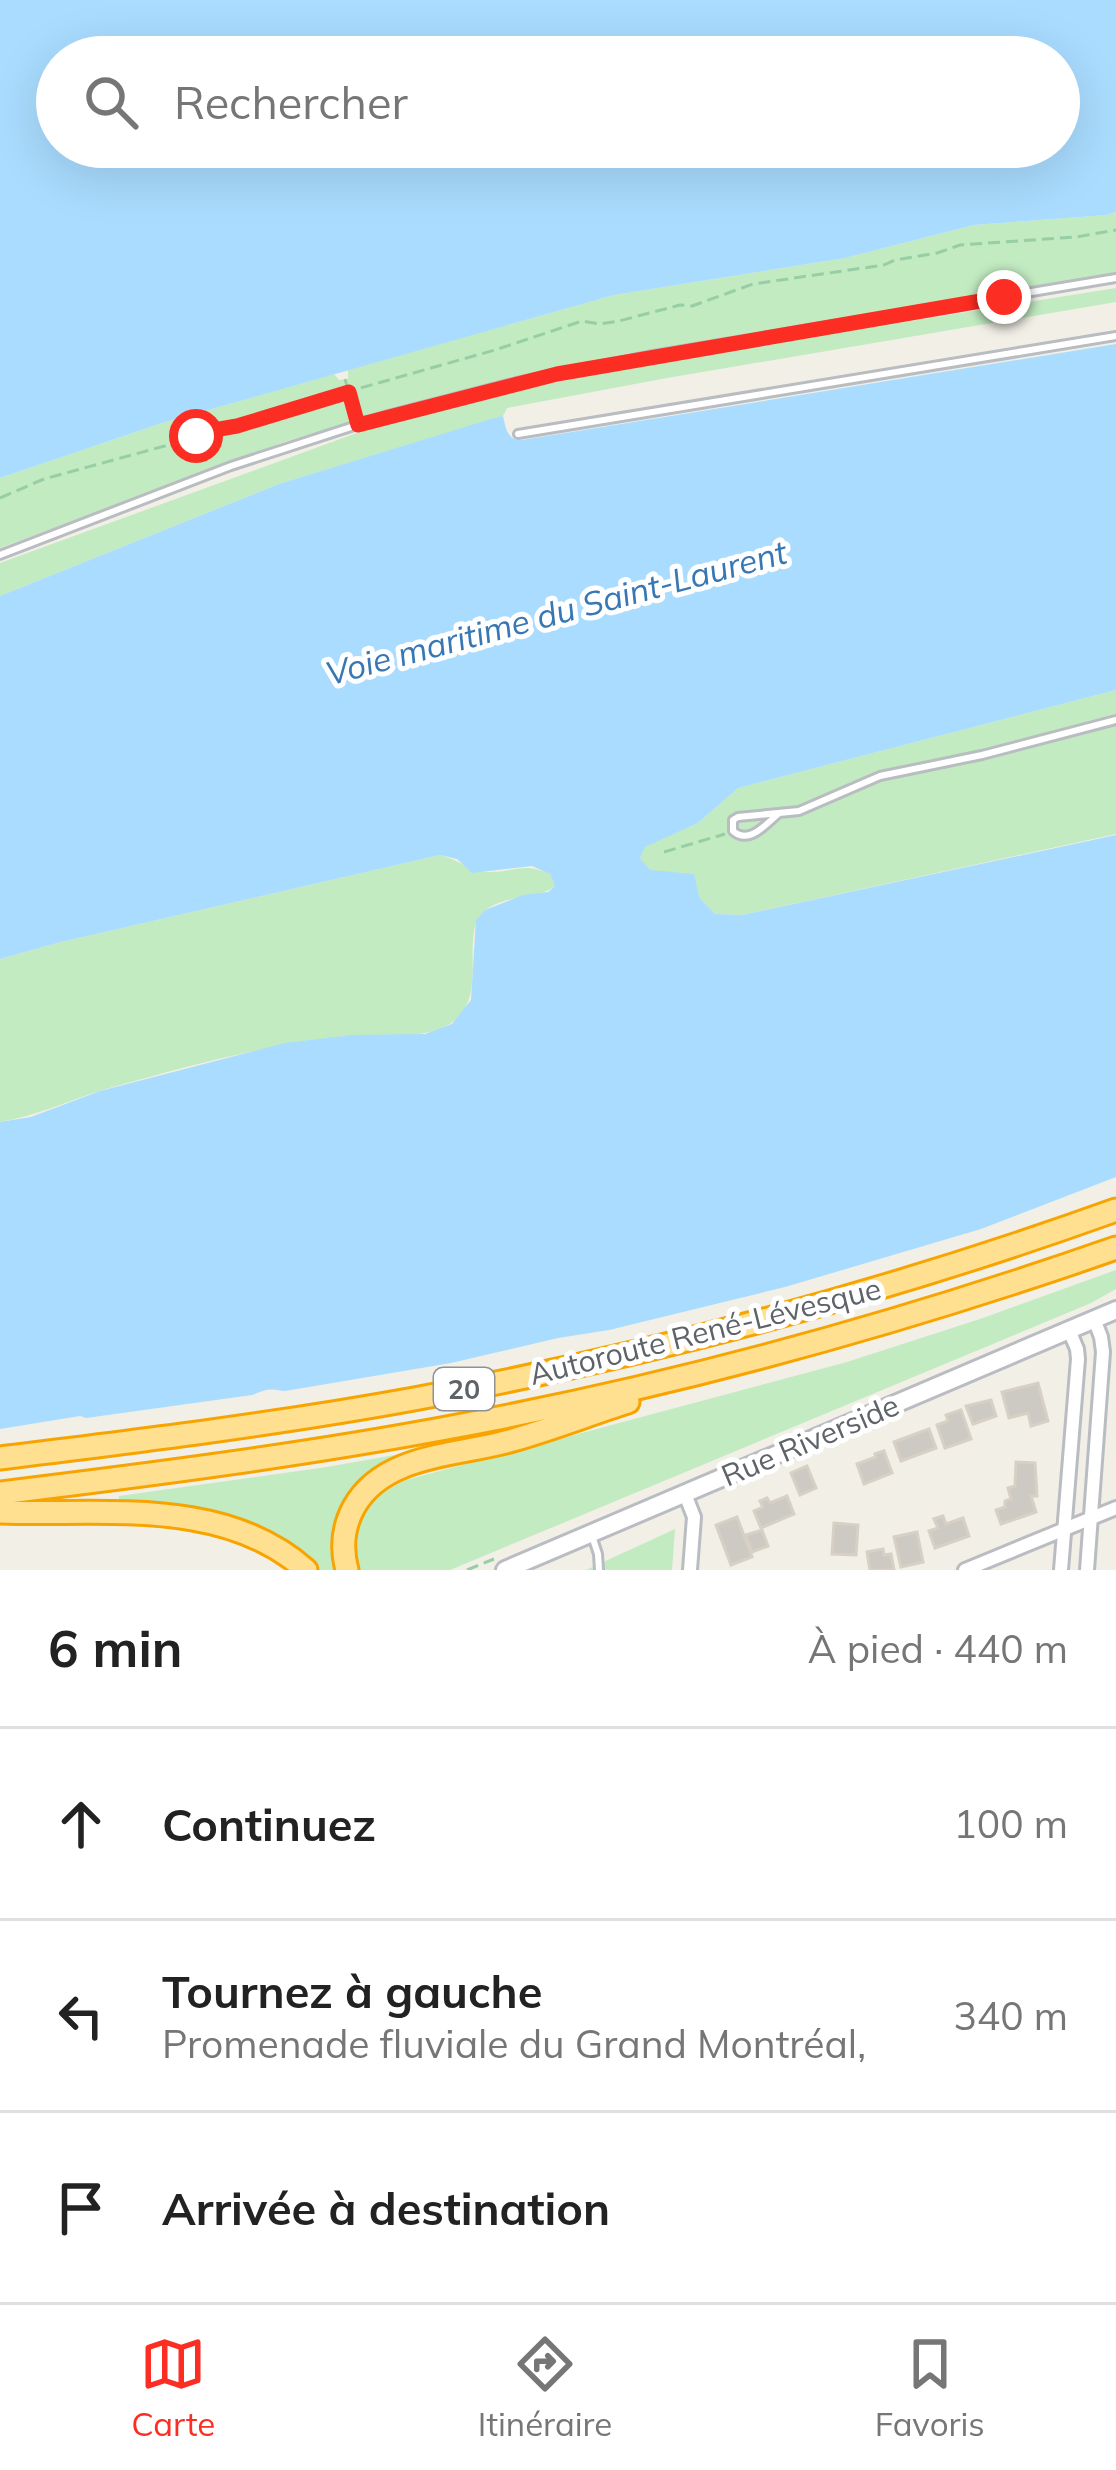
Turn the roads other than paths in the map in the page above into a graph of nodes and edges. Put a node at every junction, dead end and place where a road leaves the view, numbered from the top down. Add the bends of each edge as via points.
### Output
1 (1116, 278) edge
2 (1116, 336) edge
3 (518, 434) dead end
4 (0, 555) edge
5 (1116, 720) edge
6 (778, 814) junction
7 (1116, 1210) edge
8 (1116, 1247) edge
9 (1116, 1310) edge
10 (1094, 1319) junction
11 (1069, 1330) junction
12 (767, 1355) junction
13 (0, 1458) edge
14 (0, 1493) edge
15 (685, 1493) junction
16 (1116, 1508) edge
17 (0, 1512) edge
18 (1090, 1518) junction
19 (1064, 1529) junction
20 (591, 1533) junction
21 (306, 1570) edge
22 (347, 1570) edge
23 (505, 1570) edge
24 (598, 1570) edge
25 (690, 1570) edge
26 (965, 1570) edge
27 (1060, 1570) edge
28 (1087, 1570) edge

1 - 4 lane via 557,374 231,466
2 - 3 lane
5 - 6 lane via 880,776
6 - 6 lane via 738,817 733,831 748,837
7 - 13 highway, Autoroute René-Lévesque / 20 via 859,1294 573,1366 313,1416
8 - 12 highway, Autoroute René-Lévesque / 20
9 - 10 street, Rue Riverside
10 - 11 street, Rue Riverside
10 - 18 street via 1103,1352
11 - 15 street, Rue Riverside
11 - 19 street via 1078,1359
12 - 14 highway, Autoroute René-Lévesque / 20 via 387,1439
12 - 22 highway via 385,1474 348,1520
15 - 20 street, Rue Riverside
15 - 25 street via 694,1517
16 - 18 street
17 - 21 highway via 186,1518 262,1541
18 - 19 street
18 - 28 street
19 - 26 street
19 - 27 street
20 - 23 street, Rue Riverside
20 - 24 lane

